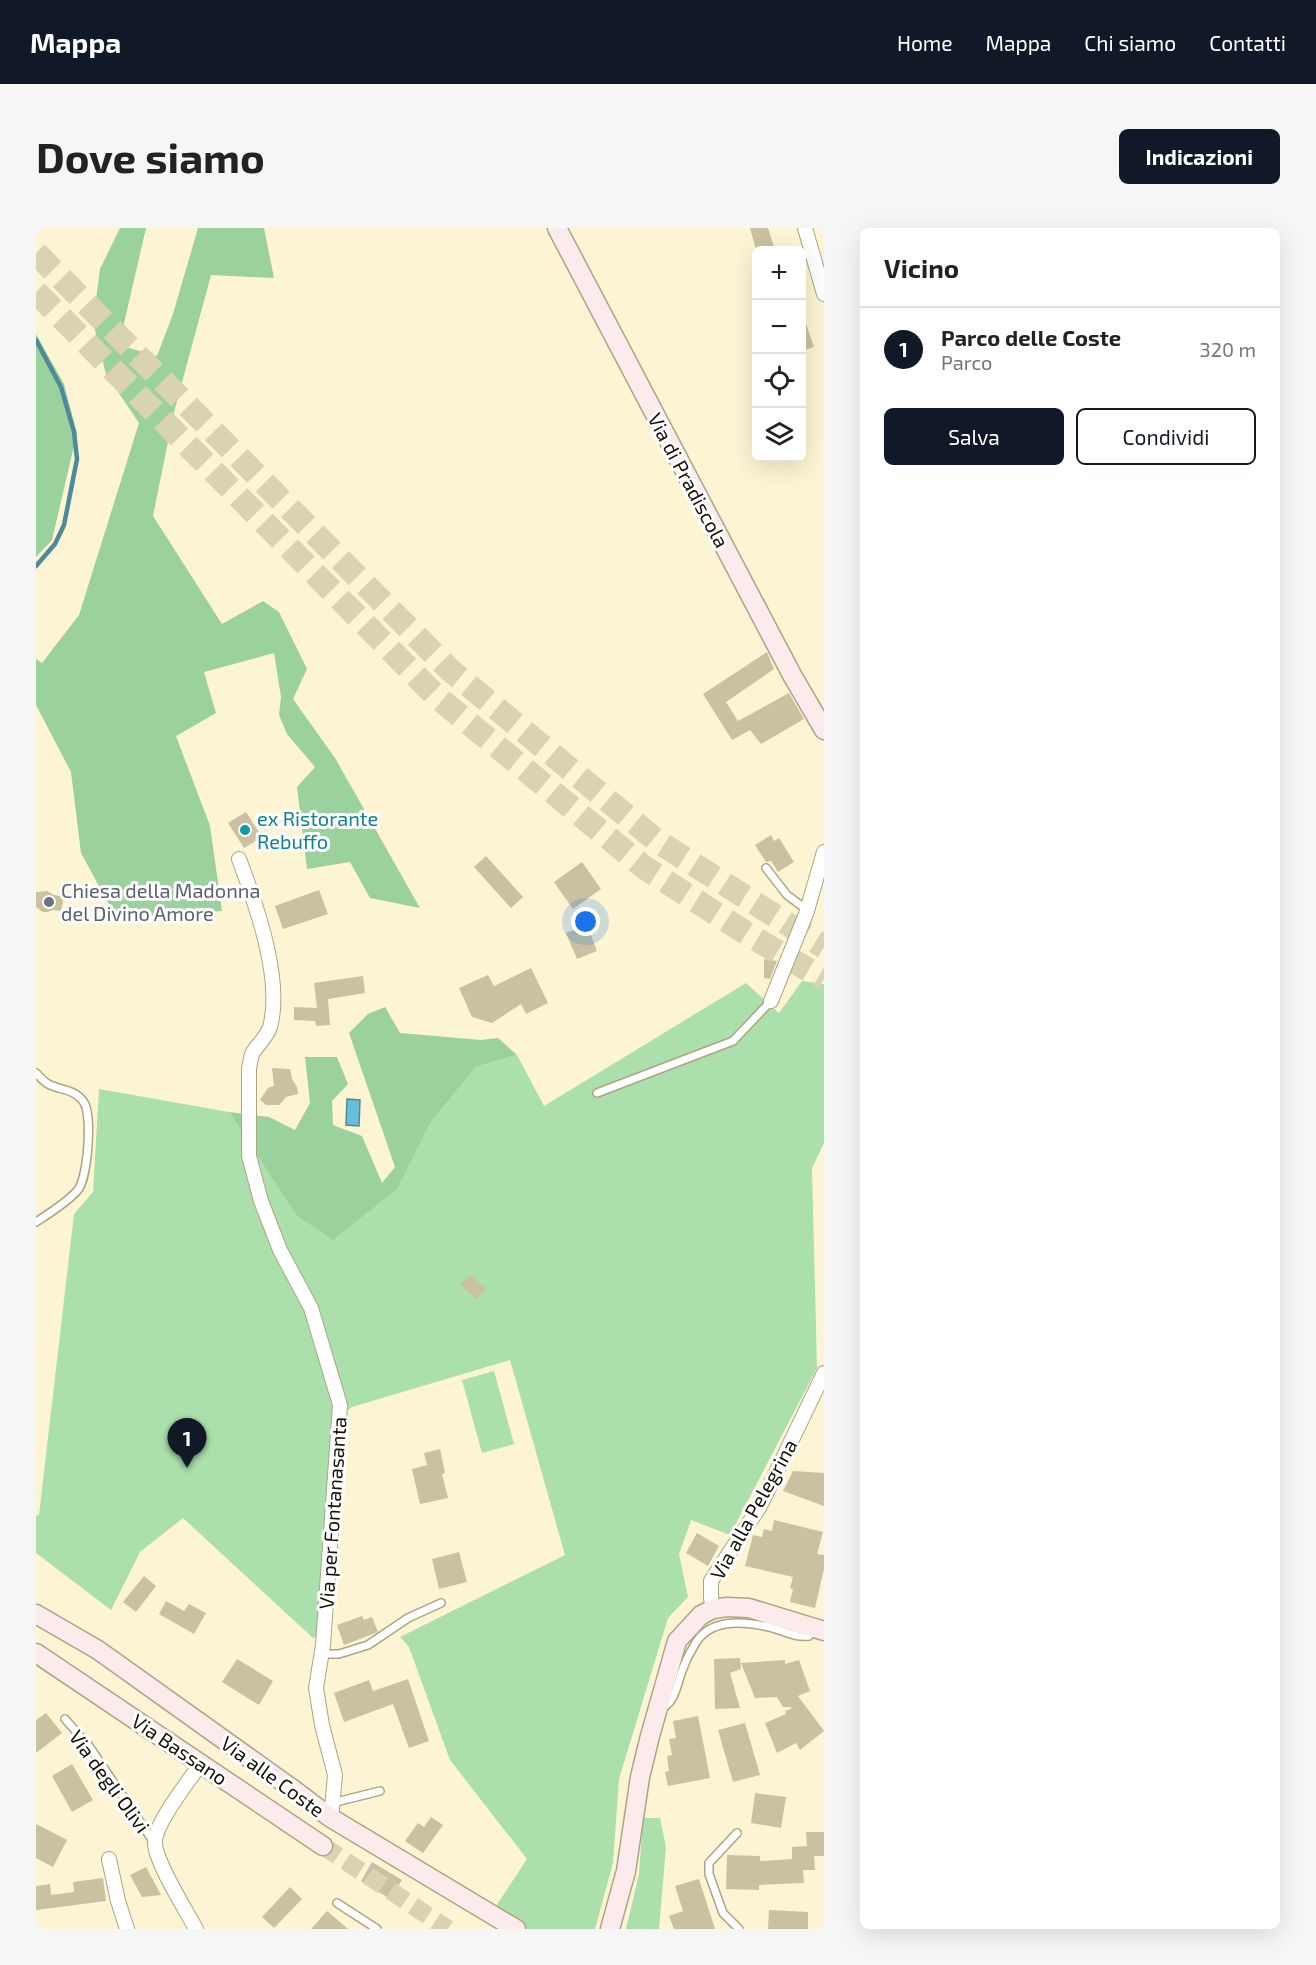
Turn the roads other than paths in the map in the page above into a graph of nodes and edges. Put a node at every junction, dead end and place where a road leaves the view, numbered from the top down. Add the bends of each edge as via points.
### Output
1 (556, 228) edge
2 (805, 228) edge
3 (824, 294) edge
4 (824, 730) edge
5 (824, 852) edge
6 (239, 859) dead end
7 (766, 868) dead end
8 (807, 909) junction
9 (771, 1001) joint
10 (36, 1073) edge
11 (597, 1093) dead end
12 (36, 1222) edge
13 (824, 1373) edge
14 (441, 1603) dead end
15 (713, 1609) junction
16 (36, 1614) edge
17 (819, 1630) edge
18 (36, 1653) edge
19 (321, 1654) junction
20 (657, 1710) junction
21 (65, 1719) dead end
22 (201, 1763) junction
23 (380, 1791) dead end
24 (331, 1810) junction
25 (737, 1833) dead end
26 (154, 1843) junction
27 (324, 1846) tunnel mouth
28 (109, 1859) dead end
29 (337, 1903) dead end
30 (126, 1929) edge
31 (196, 1929) edge
32 (377, 1929) edge
33 (516, 1929) edge
34 (610, 1929) edge
35 (739, 1929) edge

1 - 4 street, Via di Pradiscola
2 - 3 street
5 - 8 street
6 - 19 street, Via per Fontanasanta via 252,893 274,994 270,1029 252,1055 249,1068 249,1156 280,1250 311,1308 340,1405
7 - 8 lane via 787,895
8 - 9 street
9 - 11 lane via 733,1041
10 - 12 lane via 48,1084 73,1092 85,1102 88,1116 84,1175 79,1190
13 - 15 street, Via alla Pelegrina via 760,1506 711,1581
14 - 19 lane via 408,1618 368,1645 339,1654
15 - 17 street, Via alla Pelegrina via 749,1608
15 - 20 street via 692,1622 677,1641
16 - 24 street, Via alle Coste via 98,1650 290,1787
17 - 20 lane via 801,1637 746,1623 708,1629 686,1659 667,1706
18 - 22 street, Via Bassano
19 - 24 street, Via per Fontanasanta via 316,1688 335,1775
20 - 34 street via 640,1777 626,1871
21 - 26 lane, Via degli Olivi via 89,1746
22 - 26 street, Via degli Olivi via 164,1817
22 - 27 street, Via Bassano
23 - 24 lane
24 - 33 street, Via alle Coste
25 - 35 lane via 709,1863 709,1874 723,1912
26 - 31 street, Via degli Olivi
28 - 30 street
29 - 32 lane

